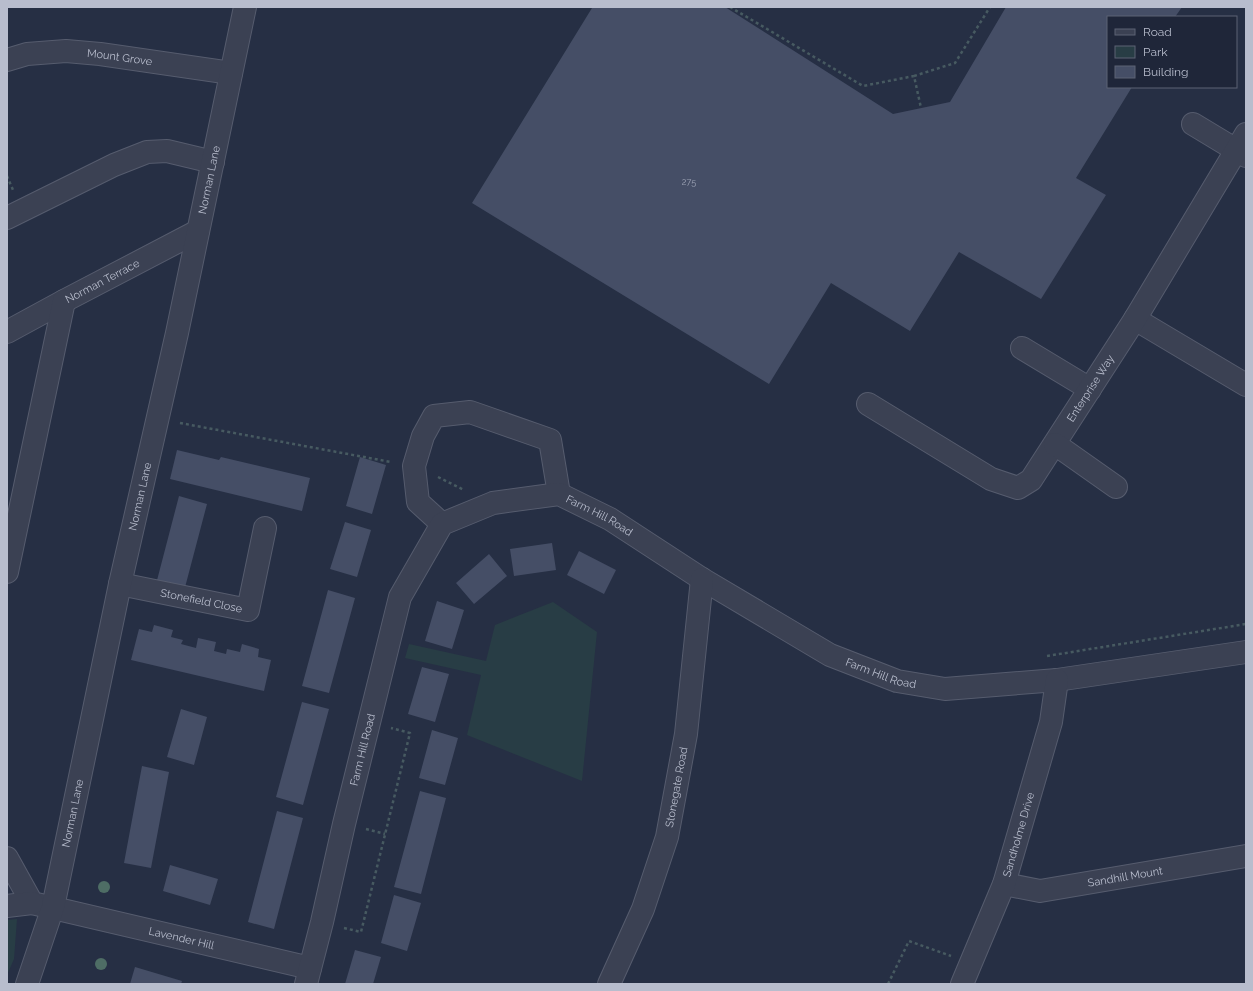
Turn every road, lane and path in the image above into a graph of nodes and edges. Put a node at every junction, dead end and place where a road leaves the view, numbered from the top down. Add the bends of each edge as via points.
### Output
1 (245, 7) edge
2 (730, 7) edge
3 (990, 7) edge
4 (7, 60) edge
5 (231, 73) junction
6 (914, 76) junction
7 (921, 108) dead end
8 (1193, 124) dead end
9 (1243, 147) edge
10 (213, 162) junction
11 (7, 218) edge
12 (198, 230) junction
13 (64, 301) junction
14 (1135, 318) junction
15 (7, 332) edge
16 (1022, 348) dead end
17 (1246, 385) edge
18 (1090, 389) junction
19 (868, 404) dead end
20 (158, 419) junction
21 (1055, 444) junction
22 (414, 466) junction
23 (1116, 487) dead end
24 (559, 494) junction
25 (493, 503) junction
26 (442, 524) junction
27 (265, 528) dead end
28 (7, 572) edge
29 (702, 579) junction
30 (120, 584) junction
31 (1246, 624) edge
32 (1246, 652) edge
33 (1043, 657) dead end
34 (1057, 680) junction
35 (369, 723) junction
36 (1246, 856) edge
37 (7, 858) edge
38 (1004, 884) junction
39 (42, 905) junction
40 (7, 906) edge
41 (322, 922) junction
42 (972, 963) junction
43 (308, 976) edge
44 (27, 984) edge
45 (609, 984) edge
46 (888, 984) edge
47 (962, 984) edge

1 - 5 street, Norman Lane
2 - 6 path via 864,86
3 - 6 path via 955,63
4 - 5 street, Mount Grove via 27,54 66,51
5 - 10 street, Norman Lane
6 - 7 path
8 - 9 street
9 - 14 street, Enterprise Way
10 - 11 street via 168,151 146,152
10 - 12 street, Norman Lane
12 - 13 street, Norman Terrace
12 - 20 street, Norman Lane
13 - 15 street, Norman Terrace
13 - 28 street
14 - 17 street
14 - 18 street, Enterprise Way
16 - 18 street
18 - 21 street, Enterprise Way
19 - 21 street, Enterprise Way via 991,479 1018,488 1031,480
20 - 22 path
20 - 30 street, Norman Lane
21 - 23 street
22 - 24 street, Farm Hill Road via 423,436 434,416 470,412 550,440
22 - 25 path
22 - 26 street, Farm Hill Road via 418,502
24 - 25 street, Farm Hill Road
24 - 29 street, Farm Hill Road via 610,519
25 - 26 street, Farm Hill Road
26 - 35 street, Farm Hill Road via 400,597
27 - 30 street, Stonefield Close via 248,610
29 - 34 street, Farm Hill Road via 830,655 898,681 945,689
29 - 45 street, Stonegate Road via 686,734 667,837 643,910
30 - 39 street, Norman Lane
31 - 33 path
32 - 34 street, Farm Hill Road
34 - 38 street, Sandholme Drive via 1051,722
35 - 41 street, Farm Hill Road
35 - 41 path via 410,733 361,932
36 - 38 street, Sandhill Mount via 1040,891
37 - 39 street
38 - 42 street, Sandholme Drive
39 - 40 street
39 - 43 street, Lavender Hill
39 - 44 street, Norman Lane
41 - 43 street, Farm Hill Road
42 - 46 path via 909,941
42 - 47 street, Sandholme Drive

